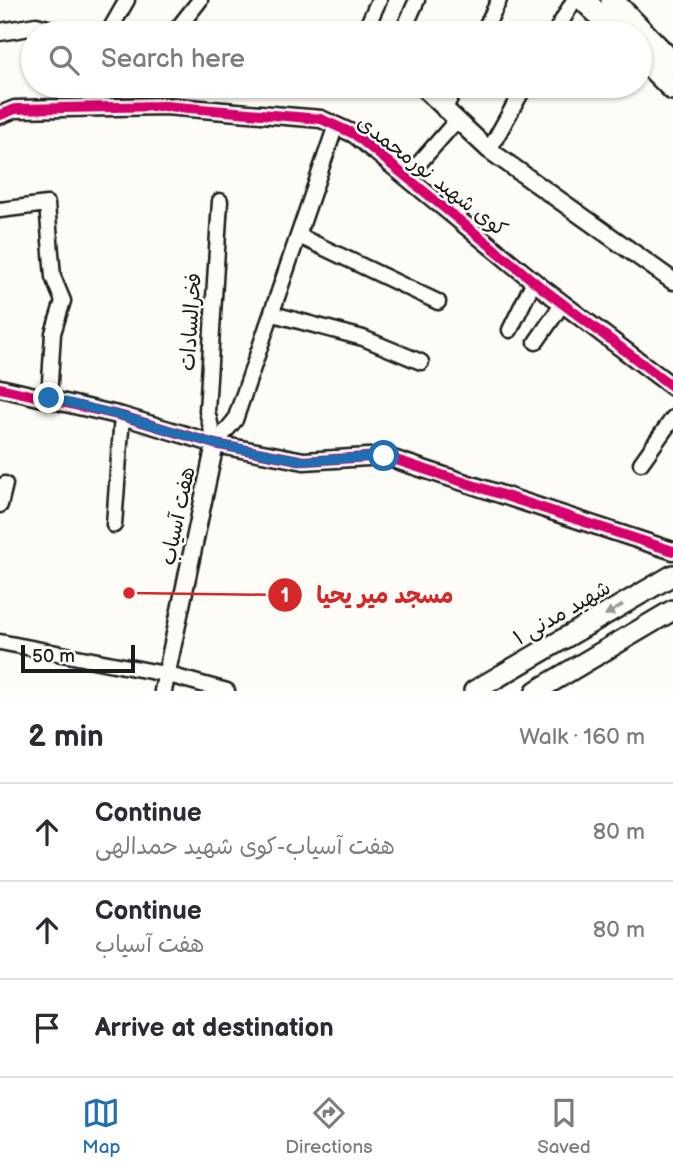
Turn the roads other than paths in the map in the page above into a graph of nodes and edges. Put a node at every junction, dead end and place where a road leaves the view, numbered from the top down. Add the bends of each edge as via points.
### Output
1 (127, 0) edge
2 (200, 0) edge
3 (379, 0) edge
4 (417, 0) edge
5 (499, 0) edge
6 (574, 0) edge
7 (584, 0) edge
8 (612, 0) edge
9 (115, 21) edge
10 (183, 21) edge
11 (369, 21) edge
12 (407, 21) edge
13 (489, 21) edge
14 (562, 21) edge
15 (605, 21) edge
16 (633, 21) edge
17 (21, 28) edge
18 (0, 32) edge
19 (652, 41) edge
20 (672, 61) edge
21 (652, 68) edge
22 (673, 89) edge
23 (433, 98) edge
24 (454, 98) edge
25 (518, 98) edge
26 (0, 115) edge
27 (450, 115) junction
28 (336, 125) junction
29 (489, 150) junction
30 (407, 177) junction
31 (220, 201) dead end
32 (0, 210) edge
33 (299, 236) junction
34 (534, 281) junction
35 (673, 281) edge
36 (438, 302) dead end
37 (563, 303) junction
38 (273, 314) junction
39 (510, 330) dead end
40 (536, 342) dead end
41 (421, 362) dead end
42 (673, 387) edge
43 (0, 388) edge
44 (49, 398) junction
45 (122, 416) junction
46 (673, 418) edge
47 (215, 444) junction
48 (641, 463) dead end
49 (5, 484) dead end
50 (0, 505) edge
51 (114, 525) dead end
52 (673, 551) edge
53 (673, 575) edge
54 (673, 610) edge
55 (0, 642) edge
56 (164, 683) edge
57 (227, 691) edge
58 (474, 691) edge
59 (536, 691) edge

1 - 9 street
2 - 10 street
3 - 11 street
4 - 12 street
5 - 13 street
6 - 14 street
7 - 15 main road
8 - 16 main road
17 - 18 street
19 - 20 main road
21 - 22 main road
23 - 27 street
24 - 27 street
25 - 29 street
26 - 28 street, کوی شهید نورمحمدی via 15,109 165,106 321,119
27 - 29 street
27 - 30 street
28 - 30 street, کوی شهید نورمحمدی
28 - 33 street
29 - 35 street
30 - 34 street, کوی شهید نورمحمدی
31 - 47 street, فخرالسادات via 207,411
32 - 44 street via 47,204 53,276 63,300 53,333
33 - 36 street
33 - 38 street
34 - 37 street, کوی شهید نورمحمدی
34 - 39 street
37 - 40 street
37 - 42 street, کوی شهید نورمحمدی
38 - 41 street via 363,338
38 - 47 street via 235,420
43 - 44 street, هفت آسیاب
44 - 45 street, هفت آسیاب
45 - 47 street, هفت آسیاب
45 - 51 street
46 - 48 street
47 - 52 street via 304,461 384,456
47 - 56 street, هفت آسیاب
49 - 50 street
53 -> 58 main road, شهید مدنی ۱
54 - 59 main road
55 - 56 street
56 - 57 street

